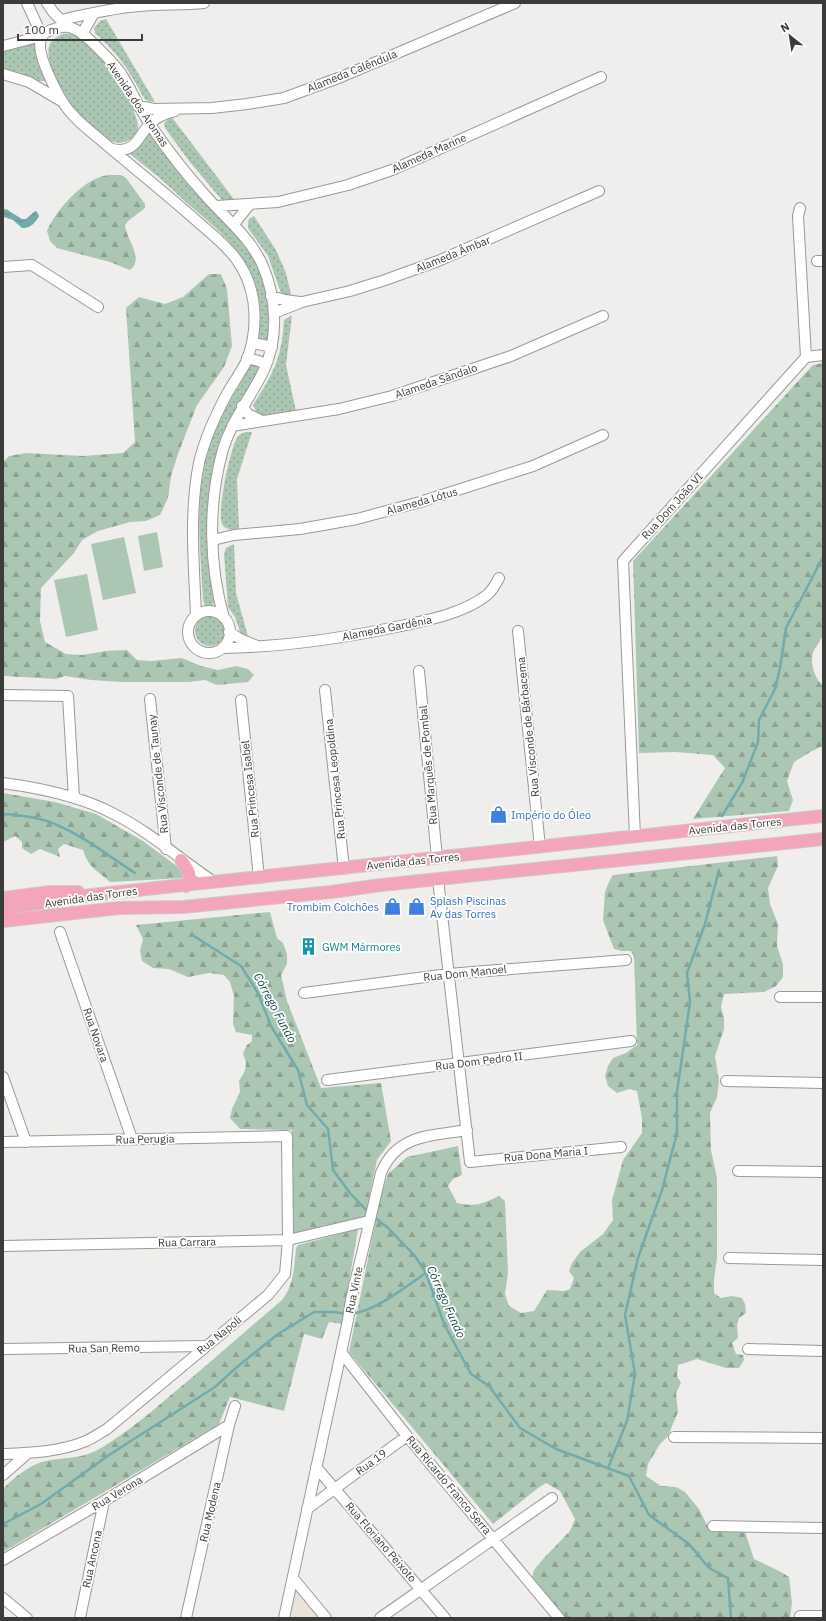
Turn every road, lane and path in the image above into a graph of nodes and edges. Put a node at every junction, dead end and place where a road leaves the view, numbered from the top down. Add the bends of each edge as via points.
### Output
1 (27, 3) edge
2 (47, 3) edge
3 (203, 3) edge
4 (515, 3) edge
5 (141, 4) edge
6 (157, 4) edge
7 (181, 4) edge
8 (94, 13) junction
9 (61, 20) junction
10 (69, 27) junction
11 (82, 34) junction
12 (42, 36) junction
13 (3, 46) edge
14 (3, 74) edge
15 (601, 78) dead end
16 (63, 102) junction
17 (138, 106) junction
18 (180, 109) junction
19 (150, 124) junction
20 (112, 149) junction
21 (599, 192) dead end
22 (250, 204) junction
23 (216, 206) junction
24 (800, 208) dead end
25 (234, 224) junction
26 (3, 267) edge
27 (271, 296) junction
28 (302, 302) junction
29 (98, 307) dead end
30 (274, 313) junction
31 (603, 316) dead end
32 (253, 341) junction
33 (272, 347) junction
34 (823, 355) edge
35 (806, 357) junction
36 (247, 358) junction
37 (266, 365) junction
38 (242, 406) junction
39 (262, 421) junction
40 (232, 426) junction
41 (603, 435) dead end
42 (213, 527) junction
43 (234, 535) junction
44 (213, 540) junction
45 (499, 578) dead end
46 (196, 615) junction
47 (224, 618) junction
48 (518, 631) dead end
49 (230, 632) junction
50 (261, 647) junction
51 (222, 648) junction
52 (419, 671) dead end
53 (325, 690) dead end
54 (3, 695) edge
55 (150, 699) dead end
56 (241, 700) dead end
57 (3, 783) edge
58 (74, 798) junction
59 (823, 816) edge
60 (635, 837) junction
61 (823, 839) edge
62 (540, 847) junction
63 (166, 849) junction
64 (437, 858) junction
65 (181, 860) junction
66 (405, 862) junction
67 (344, 869) junction
68 (259, 878) junction
69 (438, 879) junction
70 (214, 882) junction
71 (380, 885) junction
72 (186, 886) junction
73 (91, 896) junction
74 (3, 898) edge
75 (183, 907) junction
76 (3, 909) edge
77 (3, 921) edge
78 (3, 929) edge
79 (60, 932) dead end
80 (626, 960) dead end
81 (448, 974) junction
82 (304, 993) dead end
83 (780, 997) dead end
84 (823, 997) edge
85 (631, 1041) dead end
86 (458, 1063) junction
87 (3, 1077) edge
88 (327, 1080) dead end
89 (726, 1081) dead end
90 (823, 1083) edge
91 (467, 1130) junction
92 (287, 1136) joint
93 (132, 1139) junction
94 (3, 1142) edge
95 (26, 1142) junction
96 (621, 1147) dead end
97 (738, 1171) dead end
98 (823, 1172) edge
99 (370, 1219) junction
100 (288, 1240) junction
101 (3, 1246) edge
102 (729, 1258) dead end
103 (823, 1260) edge
104 (205, 1346) junction
105 (748, 1349) dead end
106 (3, 1350) edge
107 (823, 1351) edge
108 (341, 1352) junction
109 (235, 1406) dead end
110 (229, 1425) junction
111 (407, 1436) junction
112 (674, 1437) dead end
113 (823, 1438) edge
114 (28, 1453) junction
115 (3, 1454) edge
116 (316, 1466) junction
117 (3, 1475) edge
118 (335, 1488) junction
119 (552, 1498) dead end
120 (104, 1501) junction
121 (307, 1509) junction
122 (713, 1526) dead end
123 (823, 1528) edge
124 (494, 1539) junction
125 (3, 1560) edge
126 (293, 1578) junction
127 (422, 1589) junction
128 (3, 1598) edge
129 (800, 1616) dead end
130 (823, 1616) edge
131 (27, 1618) edge
132 (80, 1618) edge
133 (186, 1618) edge
134 (284, 1618) edge
135 (326, 1618) edge
136 (380, 1618) edge
137 (445, 1618) edge
138 (558, 1618) edge

1 - 12 street
2 - 9 street, Avenida dos Aromas
3 - 7 street
4 - 18 street, Alameda Calêndula via 341,77 284,98 212,108
5 - 6 street
5 - 8 street
6 - 7 street
8 - 9 street
8 - 11 street
9 - 10 street, Avenida dos Aromas
10 - 11 street, Avenida dos Aromas
10 - 12 street via 55,29
11 - 17 street, Avenida dos Aromas via 111,60
12 - 13 street
12 - 16 street via 40,43 51,81
14 - 16 street via 29,82
15 - 22 street, Alameda Marine via 392,170 348,185 278,202
16 - 20 street via 74,117
17 - 18 street, Alameda Calêndula
17 - 19 street, Avenida dos Aromas
18 - 19 street, Alameda Calêndula via 166,113
19 - 20 street via 131,147 124,150
19 - 23 street, Avenida dos Aromas
20 - 32 street via 219,240 241,266 248,281 253,303
21 - 28 street, Alameda Âmbar via 438,261 357,289
22 - 23 street, Alameda Marine
22 - 25 street
23 - 25 street, Avenida dos Aromas
24 - 35 street via 798,216
25 - 27 street, Avenida dos Aromas via 250,243 262,264
26 - 29 street via 32,265
27 - 28 street, Alameda Âmbar
27 - 30 street, Avenida dos Aromas
28 - 30 street, Alameda Âmbar
30 - 33 street, Avenida dos Aromas
31 - 39 street, Alameda Sândalo via 511,356 392,396 339,409
32 - 33 street
32 - 36 street
33 - 37 street, Avenida dos Aromas
34 - 35 street
35 - 60 street, Rua Dom João VI via 623,561
36 - 37 street
36 - 46 street via 204,442 199,464 193,502 192,538
37 - 38 street, Avenida dos Aromas
38 - 39 street via 248,414
38 - 40 street, Avenida dos Aromas
39 - 40 street, Alameda Sândalo
40 - 42 street, Avenida dos Aromas via 223,449 216,480
41 - 43 street, Alameda Lótus via 533,466 413,504 357,519 300,529
42 - 43 street, Alameda Lótus
42 - 44 street, Avenida dos Aromas
43 - 44 street, Alameda Lótus
44 - 47 street, Avenida dos Aromas via 217,594
45 - 50 street, Alameda Gardênia via 487,595 448,614 372,633
46 - 47 street via 210,611
46 - 51 street via 188,629 193,646 204,652
47 - 49 street
48 - 62 street, Rua Visconde de Bárbacema
49 - 50 street, Alameda Gardênia
49 - 51 street
50 - 51 street, Alameda Gardênia
52 - 64 street, Rua Marquês de Pombal
53 - 67 street, Rua Princesa Leopoldina
54 - 58 street via 68,696
55 - 63 street, Rua Visconde de Taunay
56 - 68 street, Rua Princesa Isabel
57 - 58 street
58 - 63 street via 113,813
59 - 60 main road, Avenida das Torres
60 - 62 main road, Avenida das Torres
61 - 69 main road, Avenida das Torres
62 - 64 main road, Avenida das Torres
63 - 65 street
64 - 66 main road, Avenida das Torres
65 - 70 street
65 - 72 main road via 190,876
66 - 67 main road, Avenida das Torres
66 - 71 main road via 379,866 371,871 371,881
67 - 68 main road, Avenida das Torres
68 - 70 main road, Avenida das Torres
69 - 71 main road, Avenida das Torres
69 - 81 street
70 - 72 main road, Avenida das Torres
71 - 75 main road, Avenida das Torres
72 - 73 main road, Avenida das Torres
73 - 74 main road via 76,892 51,892
73 - 76 main road, Avenida das Torres
75 - 77 main road, Avenida das Torres via 119,908
75 - 78 main road
79 - 93 street, Rua Novara
80 - 81 street, Rua Dom Manoel
81 - 82 street, Rua Dom Manoel
81 - 86 street
83 - 84 street
85 - 86 street, Rua Dom Pedro II
86 - 88 street, Rua Dom Pedro II
86 - 91 street
87 - 95 street
89 - 90 street
91 - 96 street, Rua Dona Maria I via 470,1162
91 - 99 street, Rua Vinte via 416,1139 391,1154 381,1173
92 - 93 street, Rua Perugia
92 - 100 street, Rua Napoli
93 - 95 street, Rua Perugia
94 - 95 street, Rua Perugia
97 - 98 street
99 - 100 street, Rua Carrara
99 - 108 street, Rua Vinte via 350,1300
100 - 101 street, Rua Carrara
100 - 104 street, Rua Napoli via 285,1274 268,1295
102 - 103 street
104 - 106 street, Rua San Remo
104 - 114 street, Rua Napoli via 107,1428 86,1441 65,1448
105 - 107 street
108 - 111 street, Rua Ricardo Franco Serra
108 - 116 street, Rua Vinte
109 - 110 street, Rua Modena
110 - 120 street, Rua Verona
110 - 133 street, Rua Modena
111 - 118 street, Rua 19
111 - 124 street, Rua Ricardo Franco Serra
112 - 113 street
114 - 115 street, Rua Napoli
114 - 117 street
116 - 118 street, Rua Floriano Peixoto
116 - 121 street, Rua Vinte
118 - 121 street
118 - 127 street, Rua Floriano Peixoto
119 - 124 street
120 - 125 street, Rua Verona
120 - 132 street, Rua Ancona
121 - 126 street, Rua Vinte
122 - 123 street
124 - 127 street
124 - 138 street, Rua Ricardo Franco Serra
126 - 134 street, Rua Vinte
126 - 135 street
127 - 136 street
127 - 137 street, Rua Floriano Peixoto
128 - 131 street
129 - 130 street

